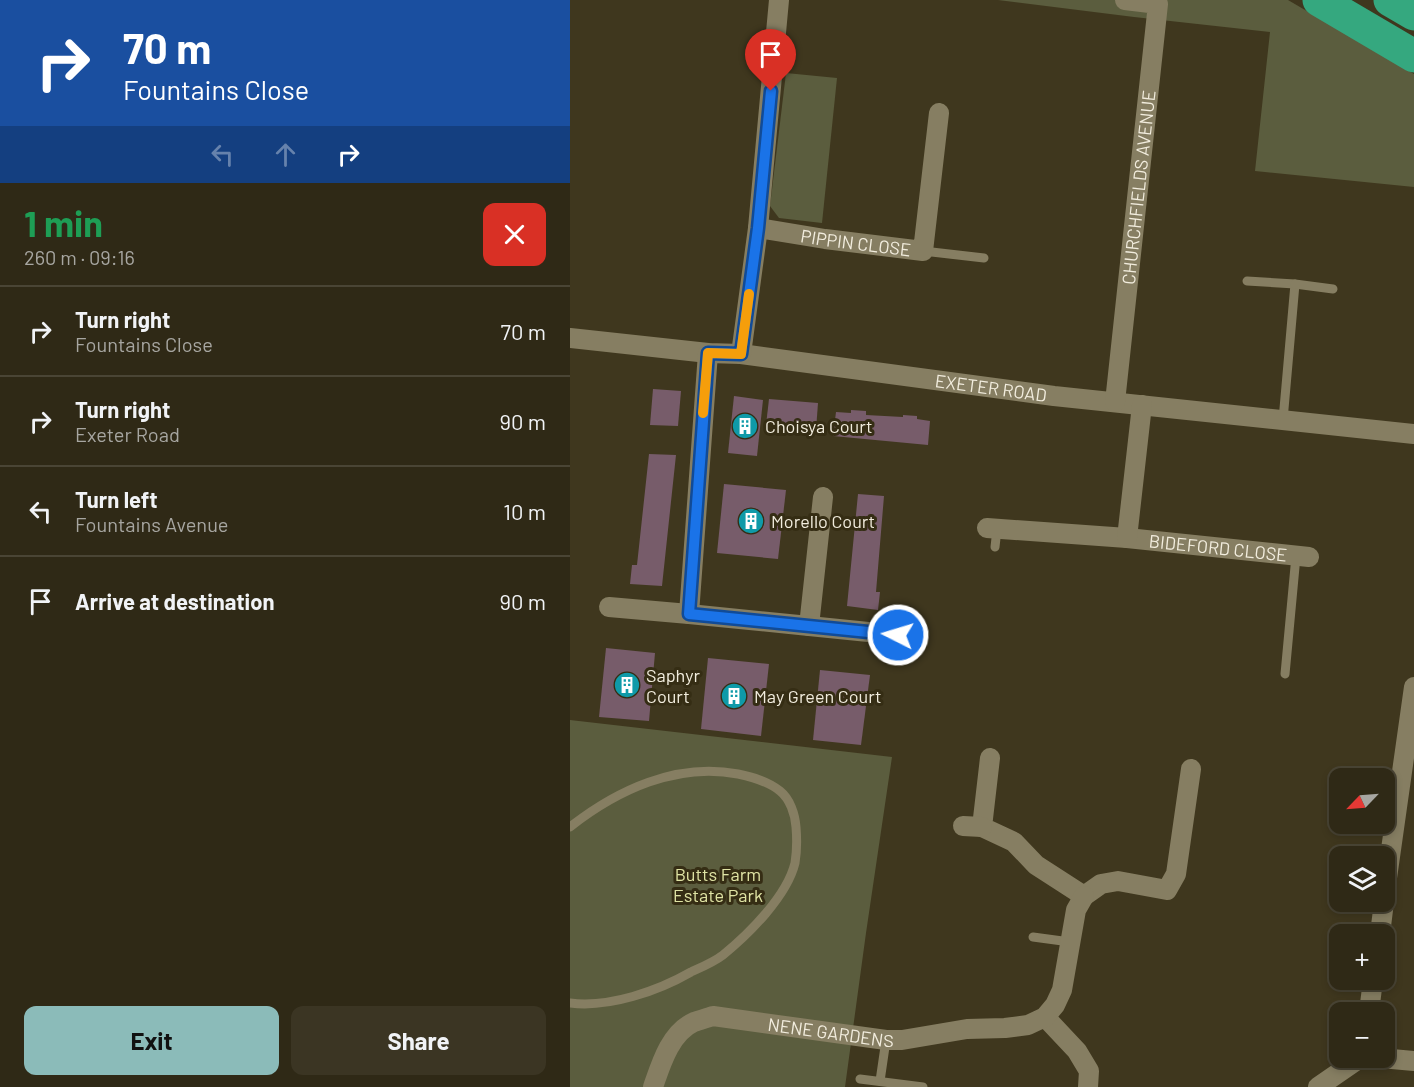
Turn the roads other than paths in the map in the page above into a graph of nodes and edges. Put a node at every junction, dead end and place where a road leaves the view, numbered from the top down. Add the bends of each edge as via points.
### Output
1 (779, 0) edge
2 (1125, 0) edge
3 (1319, 0) edge
4 (1390, 0) edge
5 (1414, 14) edge
6 (1414, 56) edge
7 (939, 113) dead end
8 (758, 228) junction
9 (923, 251) junction
10 (984, 258) dead end
11 (1247, 281) dead end
12 (1295, 284) junction
13 (1333, 289) dead end
14 (570, 338) edge
15 (708, 353) junction
16 (741, 354) junction
17 (1115, 402) junction
18 (1142, 405) junction
19 (1283, 420) junction
20 (1414, 434) edge
21 (823, 497) dead end
22 (993, 535) dead end
23 (1127, 538) junction
24 (1302, 556) joint
25 (609, 607) dead end
26 (689, 614) junction
27 (808, 626) junction
28 (898, 635) dead end
29 (1285, 674) dead end
30 (1414, 687) edge
31 (990, 758) dead end
32 (1191, 769) dead end
33 (1405, 814) edge
34 (570, 827) edge
35 (1395, 855) edge
36 (1084, 896) junction
37 (1033, 937) dead end
38 (1070, 942) junction
39 (570, 1003) edge
40 (1045, 1017) junction
41 (886, 1040) junction
42 (1395, 1059) edge
43 (1414, 1061) edge
44 (1346, 1068) edge
45 (860, 1079) dead end
46 (880, 1081) junction
47 (653, 1087) edge
48 (922, 1087) edge
49 (1088, 1087) edge
50 (1318, 1087) edge

1 - 8 street
2 - 17 street, CHURCHFIELDS AVENUE via 1158,4
3 - 6 highway
4 - 5 highway
7 - 9 street, PIPPIN CLOSE
8 - 9 street, PIPPIN CLOSE
8 - 16 street
9 - 10 lane
11 - 12 lane
12 - 13 lane
12 - 19 lane
14 - 15 street, EXETER ROAD
15 - 16 street, EXETER ROAD
15 - 26 street
16 - 17 street, EXETER ROAD
17 - 18 street, EXETER ROAD
18 - 19 street, EXETER ROAD
18 - 23 street, BIDEFORD CLOSE
19 - 20 street, EXETER ROAD
21 - 27 street
22 - 23 street, BIDEFORD CLOSE
23 - 24 street, BIDEFORD CLOSE
24 - 29 lane
25 - 26 street
26 - 27 street
27 - 28 street
30 - 33 street
31 - 36 street via 973,826 1014,842 1036,865
32 - 36 street via 1176,874 1167,890 1118,881 1101,884
33 - 35 street
34 - 39 lane via 628,789 691,772 726,772 763,780 780,791 795,819 798,840 794,864 769,911 722,956 648,992 610,1002
36 - 38 street via 1076,910
37 - 38 lane
38 - 40 street via 1062,990
40 - 41 street, NENE GARDENS via 1016,1027
40 - 49 street via 1077,1050 1089,1071
41 - 46 lane
41 - 47 street, NENE GARDENS via 713,1016 692,1023 675,1038
42 - 43 street
44 - 50 street
45 - 46 lane
46 - 48 lane

